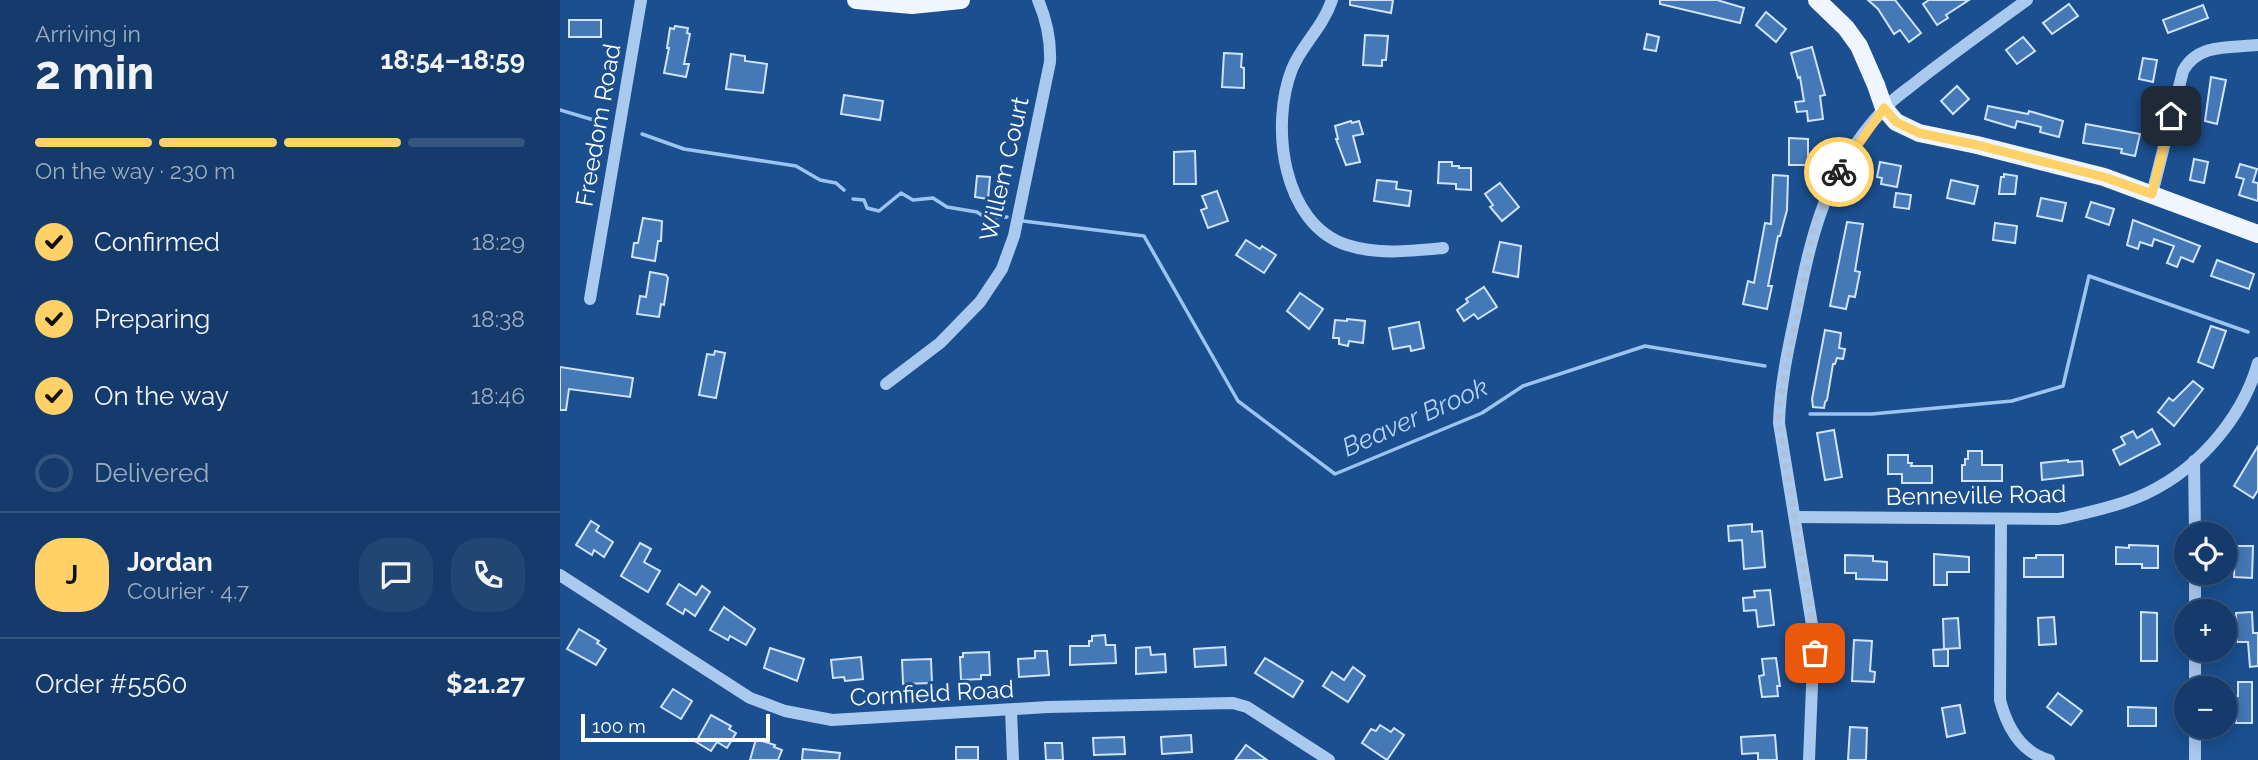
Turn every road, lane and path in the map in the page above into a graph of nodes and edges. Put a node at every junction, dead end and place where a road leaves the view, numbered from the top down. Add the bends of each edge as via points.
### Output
1 (641, 0) edge
2 (856, 0) edge
3 (961, 0) edge
4 (1038, 0) edge
5 (1332, 0) edge
6 (1816, 0) edge
7 (2027, 0) edge
8 (2258, 45) edge
9 (1884, 108) junction
10 (2152, 194) junction
11 (2258, 234) edge
12 (1443, 248) dead end
13 (590, 299) dead end
14 (2258, 363) edge
15 (886, 384) dead end
16 (2194, 461) junction
17 (1795, 517) junction
18 (2001, 520) junction
19 (2195, 522) edge
20 (560, 575) edge
21 (1011, 710) junction
22 (2195, 739) edge
23 (1013, 760) edge
24 (1329, 760) edge
25 (1809, 760) edge
26 (2049, 760) edge
27 (2195, 760) edge

1 - 13 street, Freedom Road
2 - 3 main road via 912,5
4 - 15 street, Willem Court via 1051,41 1049,62 1014,236 1002,269 980,302 940,343
5 - 12 street via 1322,25 1292,68 1284,100 1283,145 1297,197 1318,228 1348,246 1378,251
6 - 9 main road via 1858,46
7 - 9 street
8 - 10 street via 2212,49 2192,56 2183,71
9 - 10 main road via 1896,122 1919,133 2104,177
9 - 17 street via 1833,181 1806,259 1780,399 1779,423
10 - 11 main road
14 - 16 street, Benneville Road via 2243,400 2220,435
16 - 18 street, Benneville Road via 2161,486 2097,511 2059,519
16 - 19 street
17 - 18 street, Benneville Road
17 - 25 street via 1814,645
18 - 26 street via 2000,700 2013,734 2026,748
20 - 21 street, Cornfield Road via 750,698 785,711 832,720
21 - 23 street
21 - 24 street, Cornfield Road via 1233,703 1247,707
22 - 27 street

